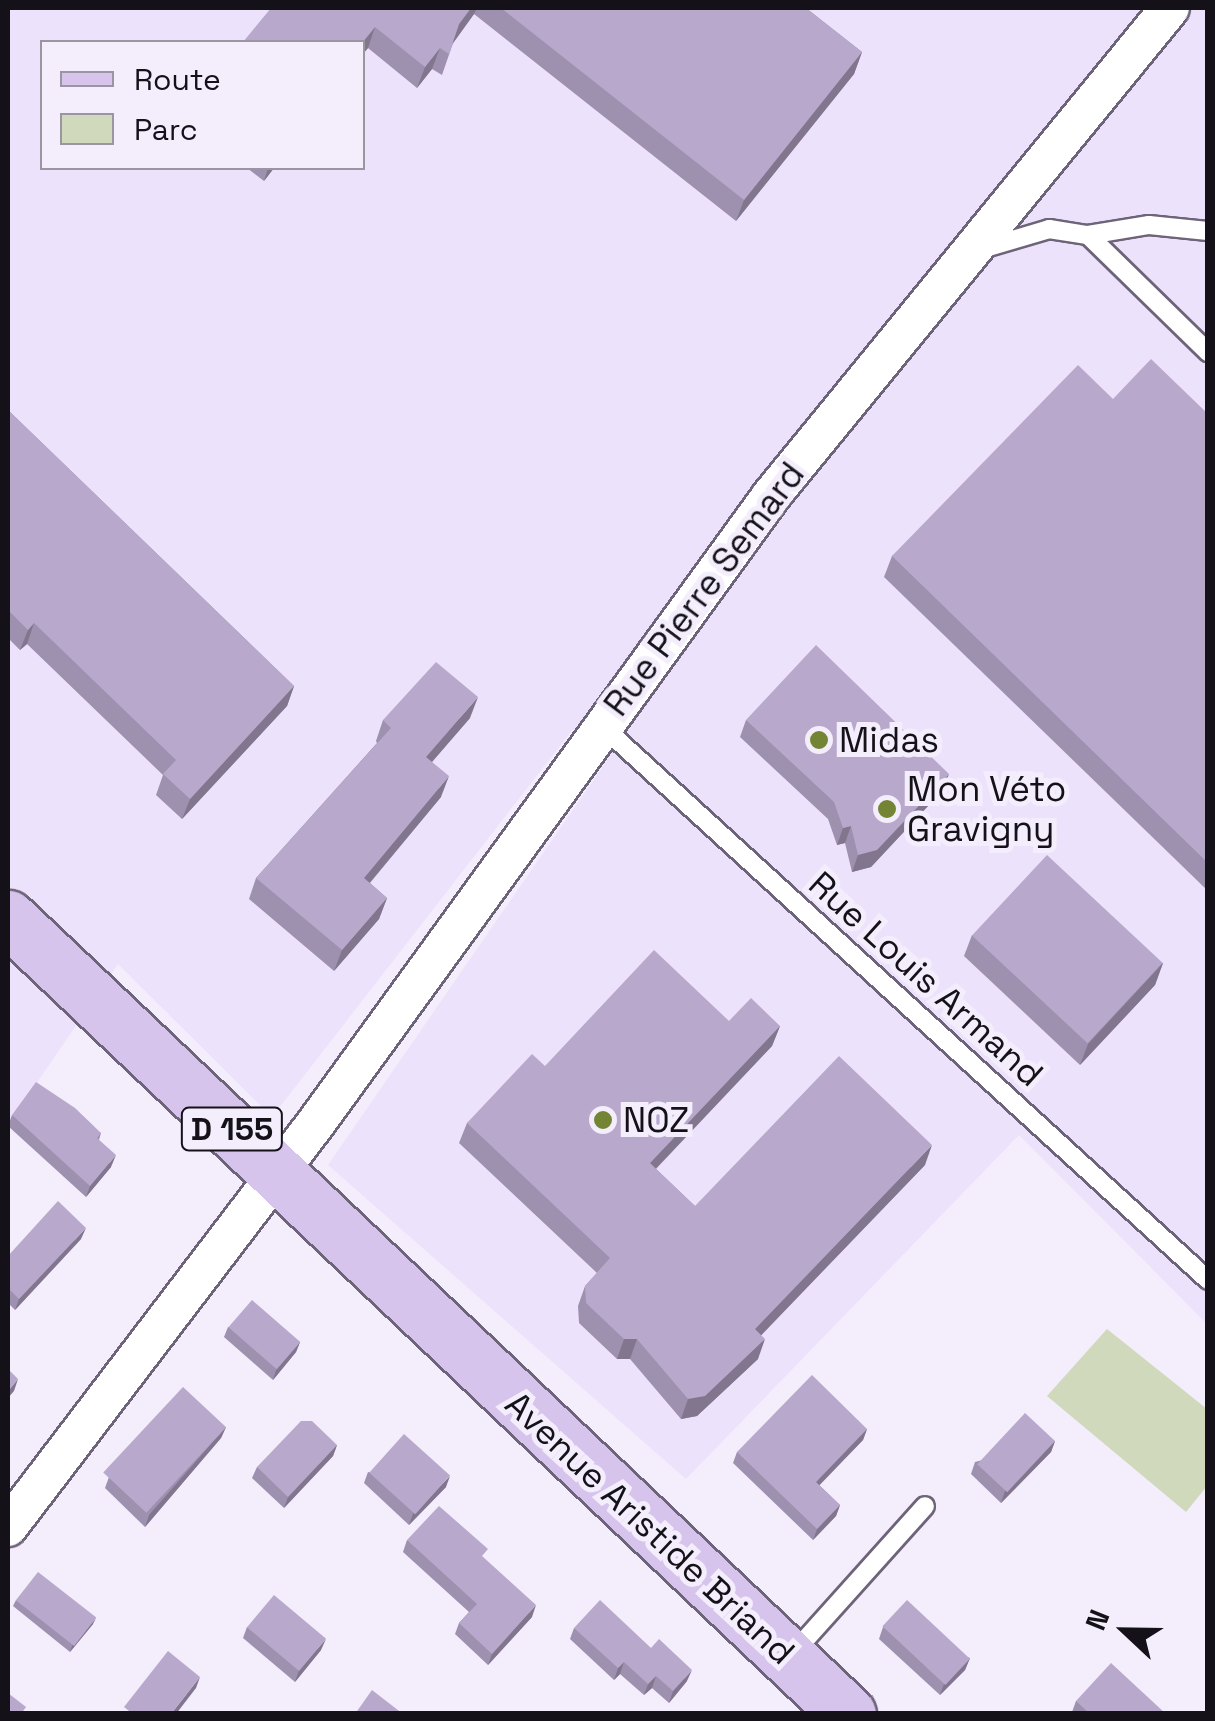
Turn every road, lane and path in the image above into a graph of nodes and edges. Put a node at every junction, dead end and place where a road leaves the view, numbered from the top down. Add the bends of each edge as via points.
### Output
1 (1170, 8) edge
2 (1208, 231) edge
3 (1088, 236) junction
4 (972, 252) junction
5 (1208, 352) edge
6 (601, 726) junction
7 (8, 918) edge
8 (40, 975) edge
9 (270, 1180) junction
10 (1208, 1280) edge
11 (925, 1506) dead end
12 (8, 1528) edge
13 (780, 1650) junction
14 (848, 1714) edge

1 - 4 street, Rue Pierre Semard
2 - 3 lane via 1149,225
3 - 4 lane via 1049,229
3 - 5 lane
4 - 6 street, Rue Pierre Semard via 771,496
6 - 9 street, Rue Pierre Semard
6 - 10 lane, Rue Louis Armand
7 - 8 main road, Avenue Aristide Briand / D 155
8 - 9 main road, Avenue Aristide Briand / D 155
9 - 12 street, Rue Pierre Semard
9 - 13 main road, Avenue Aristide Briand / D 155
11 - 13 lane via 804,1641
13 - 14 main road, Avenue Aristide Briand / D 155

